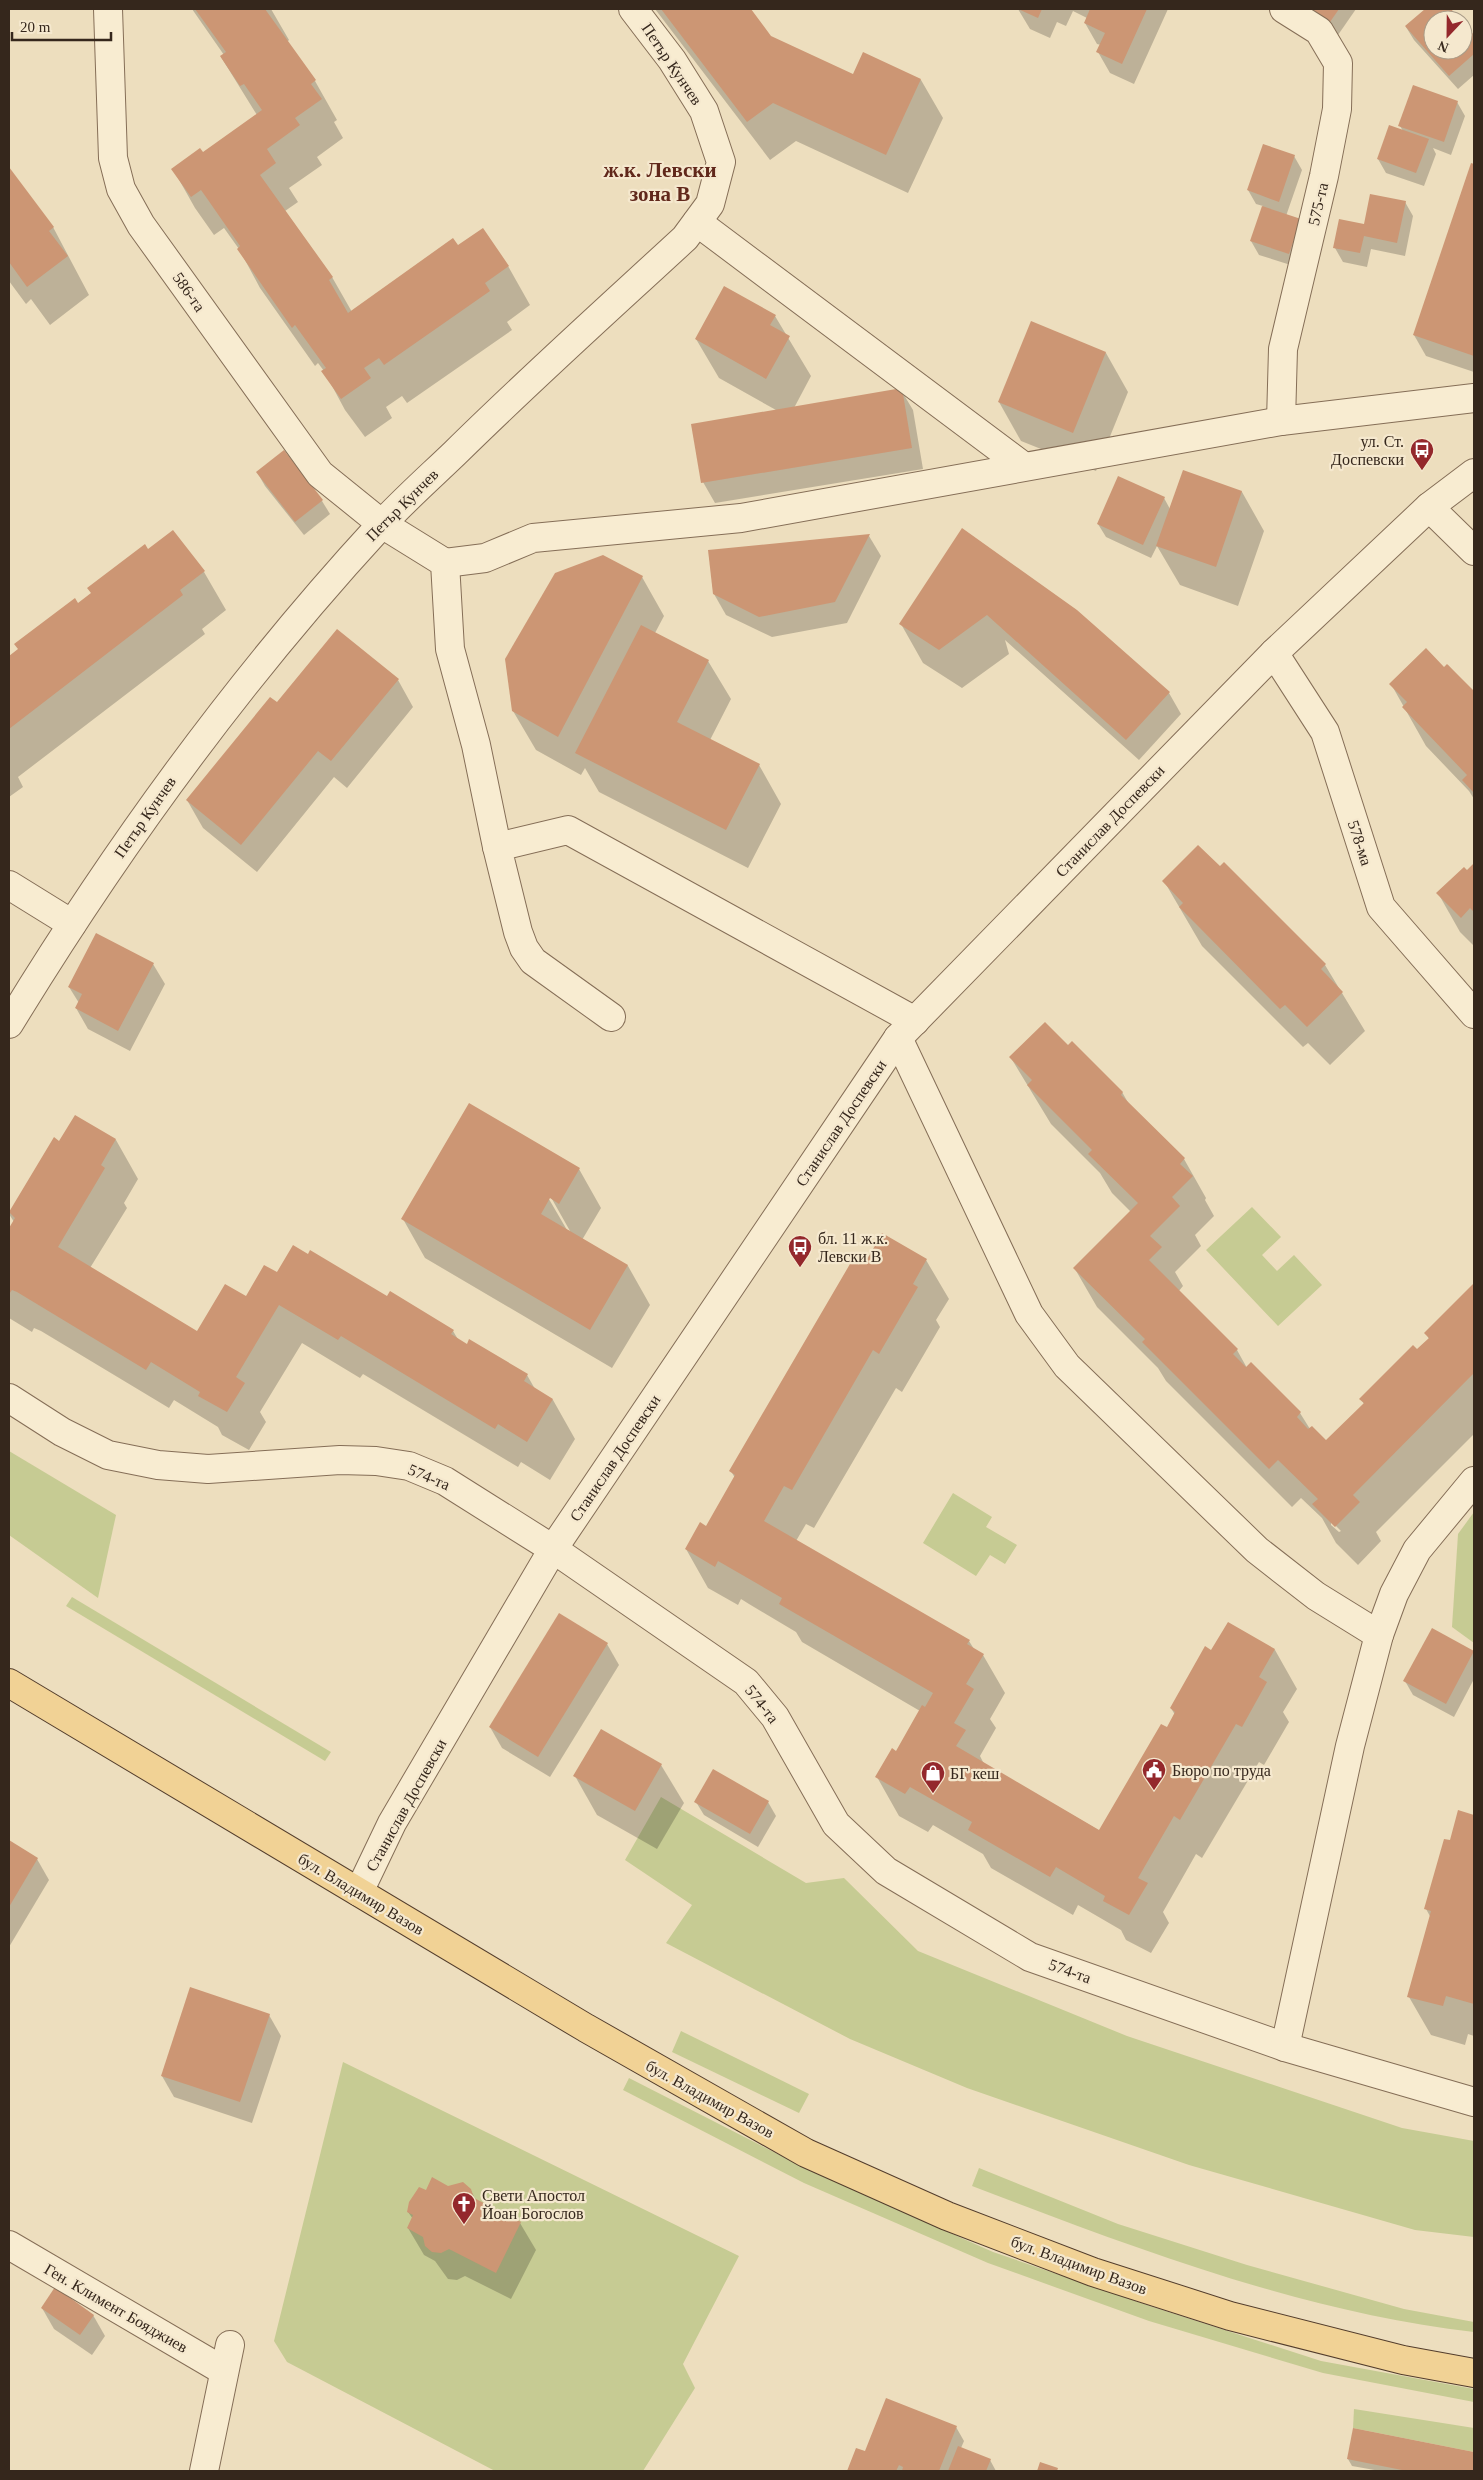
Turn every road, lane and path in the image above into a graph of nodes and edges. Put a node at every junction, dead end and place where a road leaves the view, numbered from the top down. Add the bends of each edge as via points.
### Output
1 (108, 9) edge
2 (633, 9) edge
3 (1284, 9) edge
4 (697, 222) junction
5 (1474, 398) edge
6 (1282, 421) junction
7 (1023, 466) junction
8 (1474, 474) edge
9 (1428, 507) junction
10 (382, 524) junction
11 (1474, 551) edge
12 (445, 563) junction
13 (1274, 653) junction
14 (497, 847) junction
15 (9, 885) edge
16 (72, 924) junction
17 (1474, 1014) edge
18 (611, 1017) dead end
19 (9, 1024) edge
20 (906, 1030) junction
21 (9, 1398) edge
22 (1474, 1481) edge
23 (553, 1549) junction
24 (1380, 1635) junction
25 (9, 1683) edge
26 (359, 1892) junction
27 (1285, 2047) junction
28 (1474, 2102) edge
29 (9, 2245) edge
30 (230, 2345) dead end
31 (224, 2371) junction
32 (1474, 2373) edge
33 (204, 2471) edge

1 - 10 street, 586-та via 113,158 120,189 141,225 320,474
2 - 4 street, Петър Кунчев via 672,60 704,111 721,162 710,204
3 - 6 street, 575-та via 1319,31 1338,63 1337,109 1283,349
4 - 7 street
4 - 10 street, Петър Кунчев via 684,238 495,413
5 - 6 street
6 - 7 street
7 - 12 street via 741,518 533,538 485,558
8 - 9 street, Станислав Доспевски
9 - 11 street
9 - 13 street, Станислав Доспевски
10 - 12 street, 586-та
10 - 16 street, Петър Кунчев via 221,713
12 - 14 street via 450,650 476,745
13 - 17 street, 578-ма via 1324,732 1381,907
13 - 20 street, Станислав Доспевски
14 - 18 street via 524,948 533,961
14 - 20 street via 568,830
15 - 16 street
16 - 19 street, Петър Кунчев
20 - 23 street, Станислав Доспевски
20 - 24 street via 1029,1314 1067,1366 1257,1550 1316,1596
21 - 23 street, 574-та via 62,1432 108,1455 158,1465 208,1470 340,1460 409,1466 446,1481
22 - 24 street via 1417,1550 1394,1594
23 - 26 street, Станислав Доспевски via 392,1823
23 - 27 street, 574-та via 746,1682 775,1717 836,1824 886,1871 1030,1957
24 - 27 street via 1350,1746
25 - 26 main road, бул. Владимир Вазов
26 - 32 main road, бул. Владимир Вазов via 586,2028 806,2153 947,2216 1093,2272 1230,2316 1403,2360
27 - 28 street, 574-та
29 - 31 street, Ген. Климент Бояджиев
30 - 31 street
31 - 33 street

